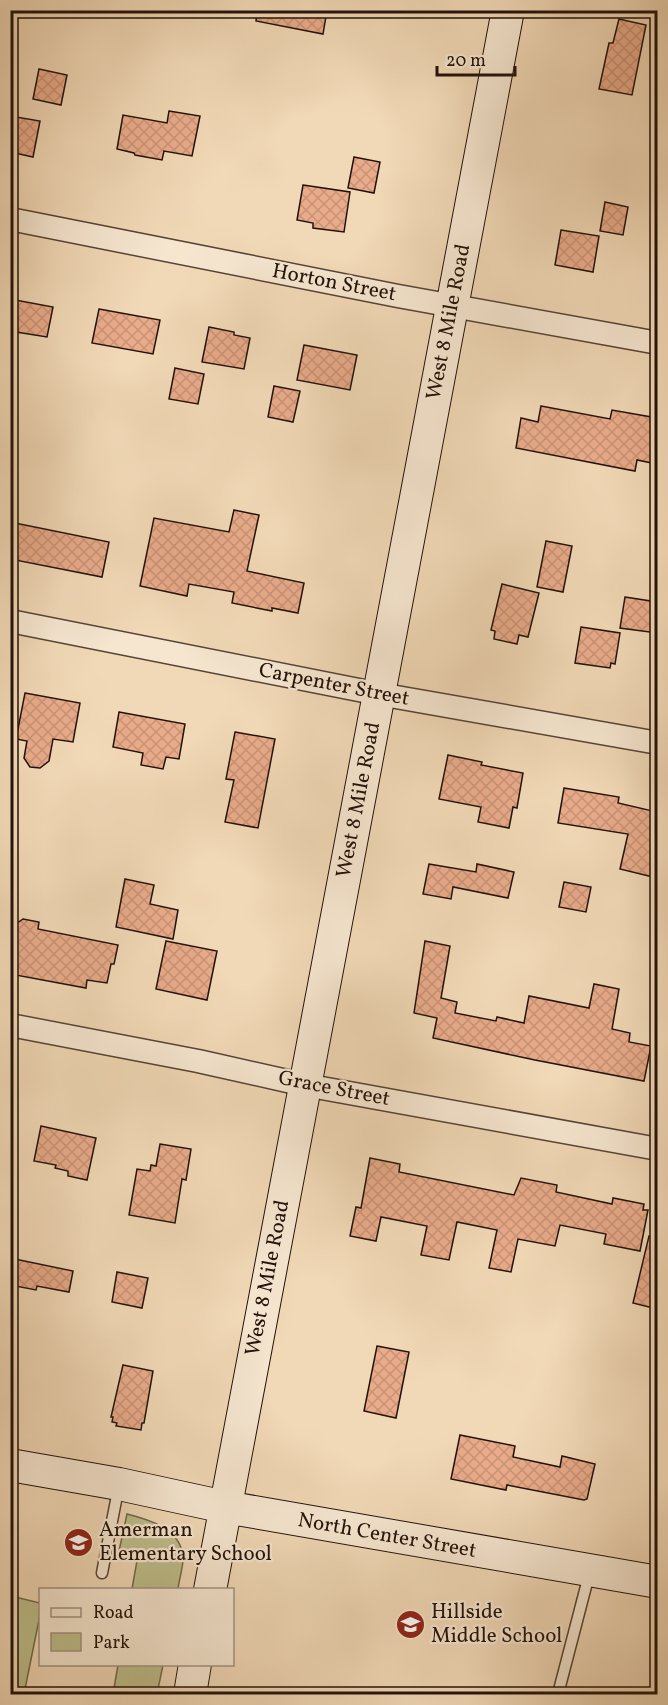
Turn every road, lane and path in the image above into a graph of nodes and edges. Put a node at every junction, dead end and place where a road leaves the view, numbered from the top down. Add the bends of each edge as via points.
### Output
1 (508, 10) edge
2 (10, 219) edge
3 (452, 306) junction
4 (657, 343) edge
5 (10, 621) edge
6 (379, 694) junction
7 (657, 743) edge
8 (10, 1025) edge
9 (305, 1085) junction
10 (657, 1149) edge
11 (10, 1465) edge
12 (119, 1484) junction
13 (225, 1507) junction
14 (590, 1571) junction
15 (102, 1573) dead end
16 (657, 1582) edge
17 (210, 1588) edge
18 (195, 1666) edge
19 (190, 1695) edge
20 (558, 1695) edge

1 - 3 main road, West 8 Mile Road
2 - 3 street, Horton Street
3 - 4 street, Horton Street
3 - 6 main road, West 8 Mile Road
5 - 6 street, Carpenter Street
6 - 7 street, Carpenter Street
6 - 9 main road, West 8 Mile Road
8 - 9 street, Grace Street
9 - 10 street, Grace Street
9 - 13 main road, West 8 Mile Road
11 - 12 main road, North Center Street
12 - 13 main road, North Center Street
12 - 15 lane
13 - 14 main road, North Center Street
13 - 17 main road, West 8 Mile Road
14 - 16 main road, North Center Street
14 - 20 lane
18 - 19 main road

